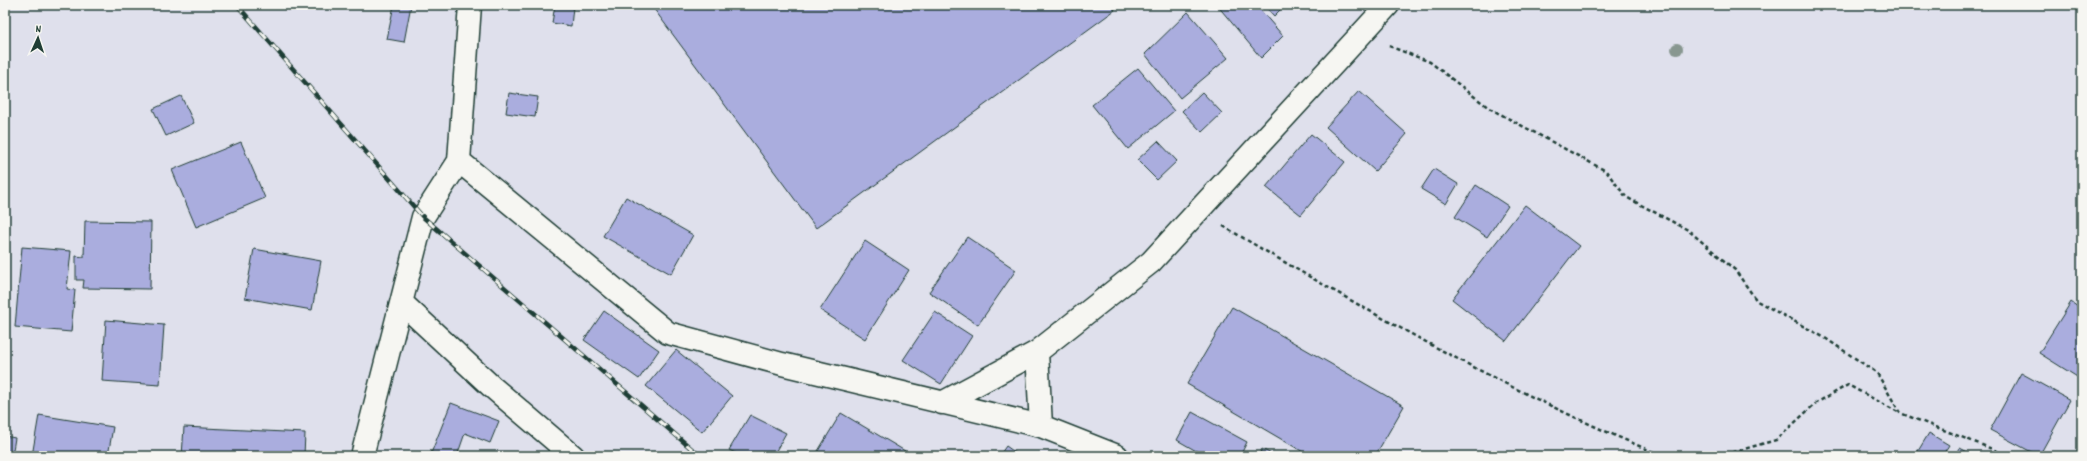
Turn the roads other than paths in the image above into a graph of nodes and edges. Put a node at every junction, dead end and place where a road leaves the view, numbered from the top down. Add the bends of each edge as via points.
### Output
1 (470, 5) edge
2 (1388, 5) edge
3 (459, 161) junction
4 (402, 303) junction
5 (1037, 352) junction
6 (942, 403) junction
7 (1041, 426) junction
8 (362, 456) edge
9 (572, 456) edge
10 (1117, 456) edge

1 - 3 street
2 - 5 street via 1151,262
3 - 4 street via 423,217
3 - 6 street via 668,333
4 - 8 street
4 - 9 street via 491,386
5 - 6 street
5 - 7 street
6 - 7 street
7 - 10 street

